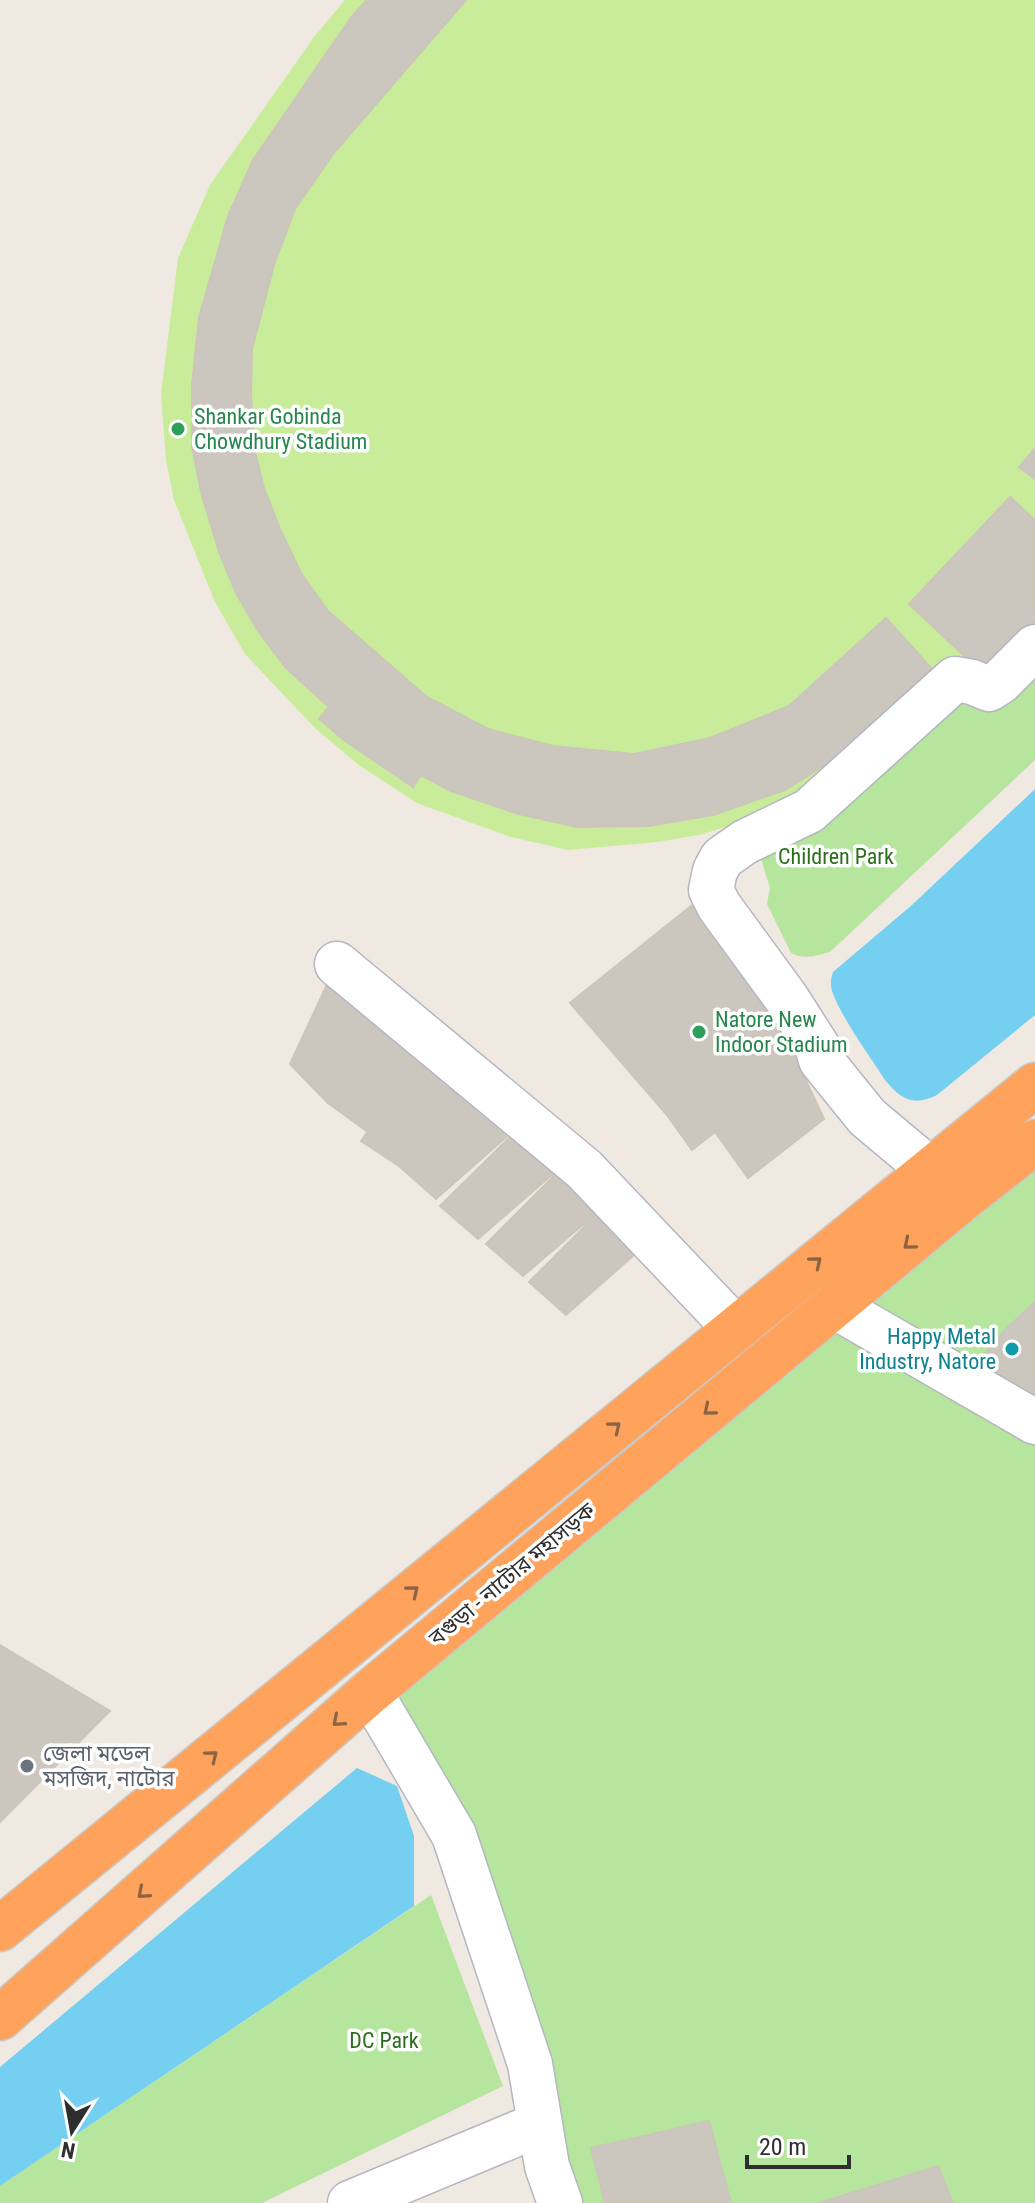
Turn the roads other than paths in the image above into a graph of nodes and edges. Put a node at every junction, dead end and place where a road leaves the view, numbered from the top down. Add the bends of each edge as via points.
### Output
1 (1035, 647) edge
2 (337, 964) dead end
3 (1035, 1085) edge
4 (1035, 1142) edge
5 (929, 1169) junction
6 (960, 1201) junction
7 (834, 1306) junction
8 (735, 1328) junction
9 (1035, 1422) edge
10 (354, 1640) junction
11 (370, 1692) junction
12 (0, 1929) edge
13 (0, 2018) edge
14 (540, 2124) junction
15 (350, 2203) edge
16 (560, 2203) edge

1 - 5 street via 989,689 955,679 809,811 722,858 711,890 787,999 821,1060 867,1117
2 - 8 street via 584,1169
3 - 5 highway
4 - 6 highway, বগুড়া - নাটোর মহাসড়ক
5 - 6 street
8 -> 5 highway
6 -> 7 highway, বগুড়া - নাটোর মহাসড়ক
7 - 9 street
7 -> 11 highway, বগুড়া - নাটোর মহাসড়ক
10 -> 8 highway
10 - 11 highway
12 -> 10 highway
11 -> 13 highway, বগুড়া - নাটোর মহাসড়ক
11 - 14 street via 454,1835 530,2064
14 - 15 street
14 - 16 street

